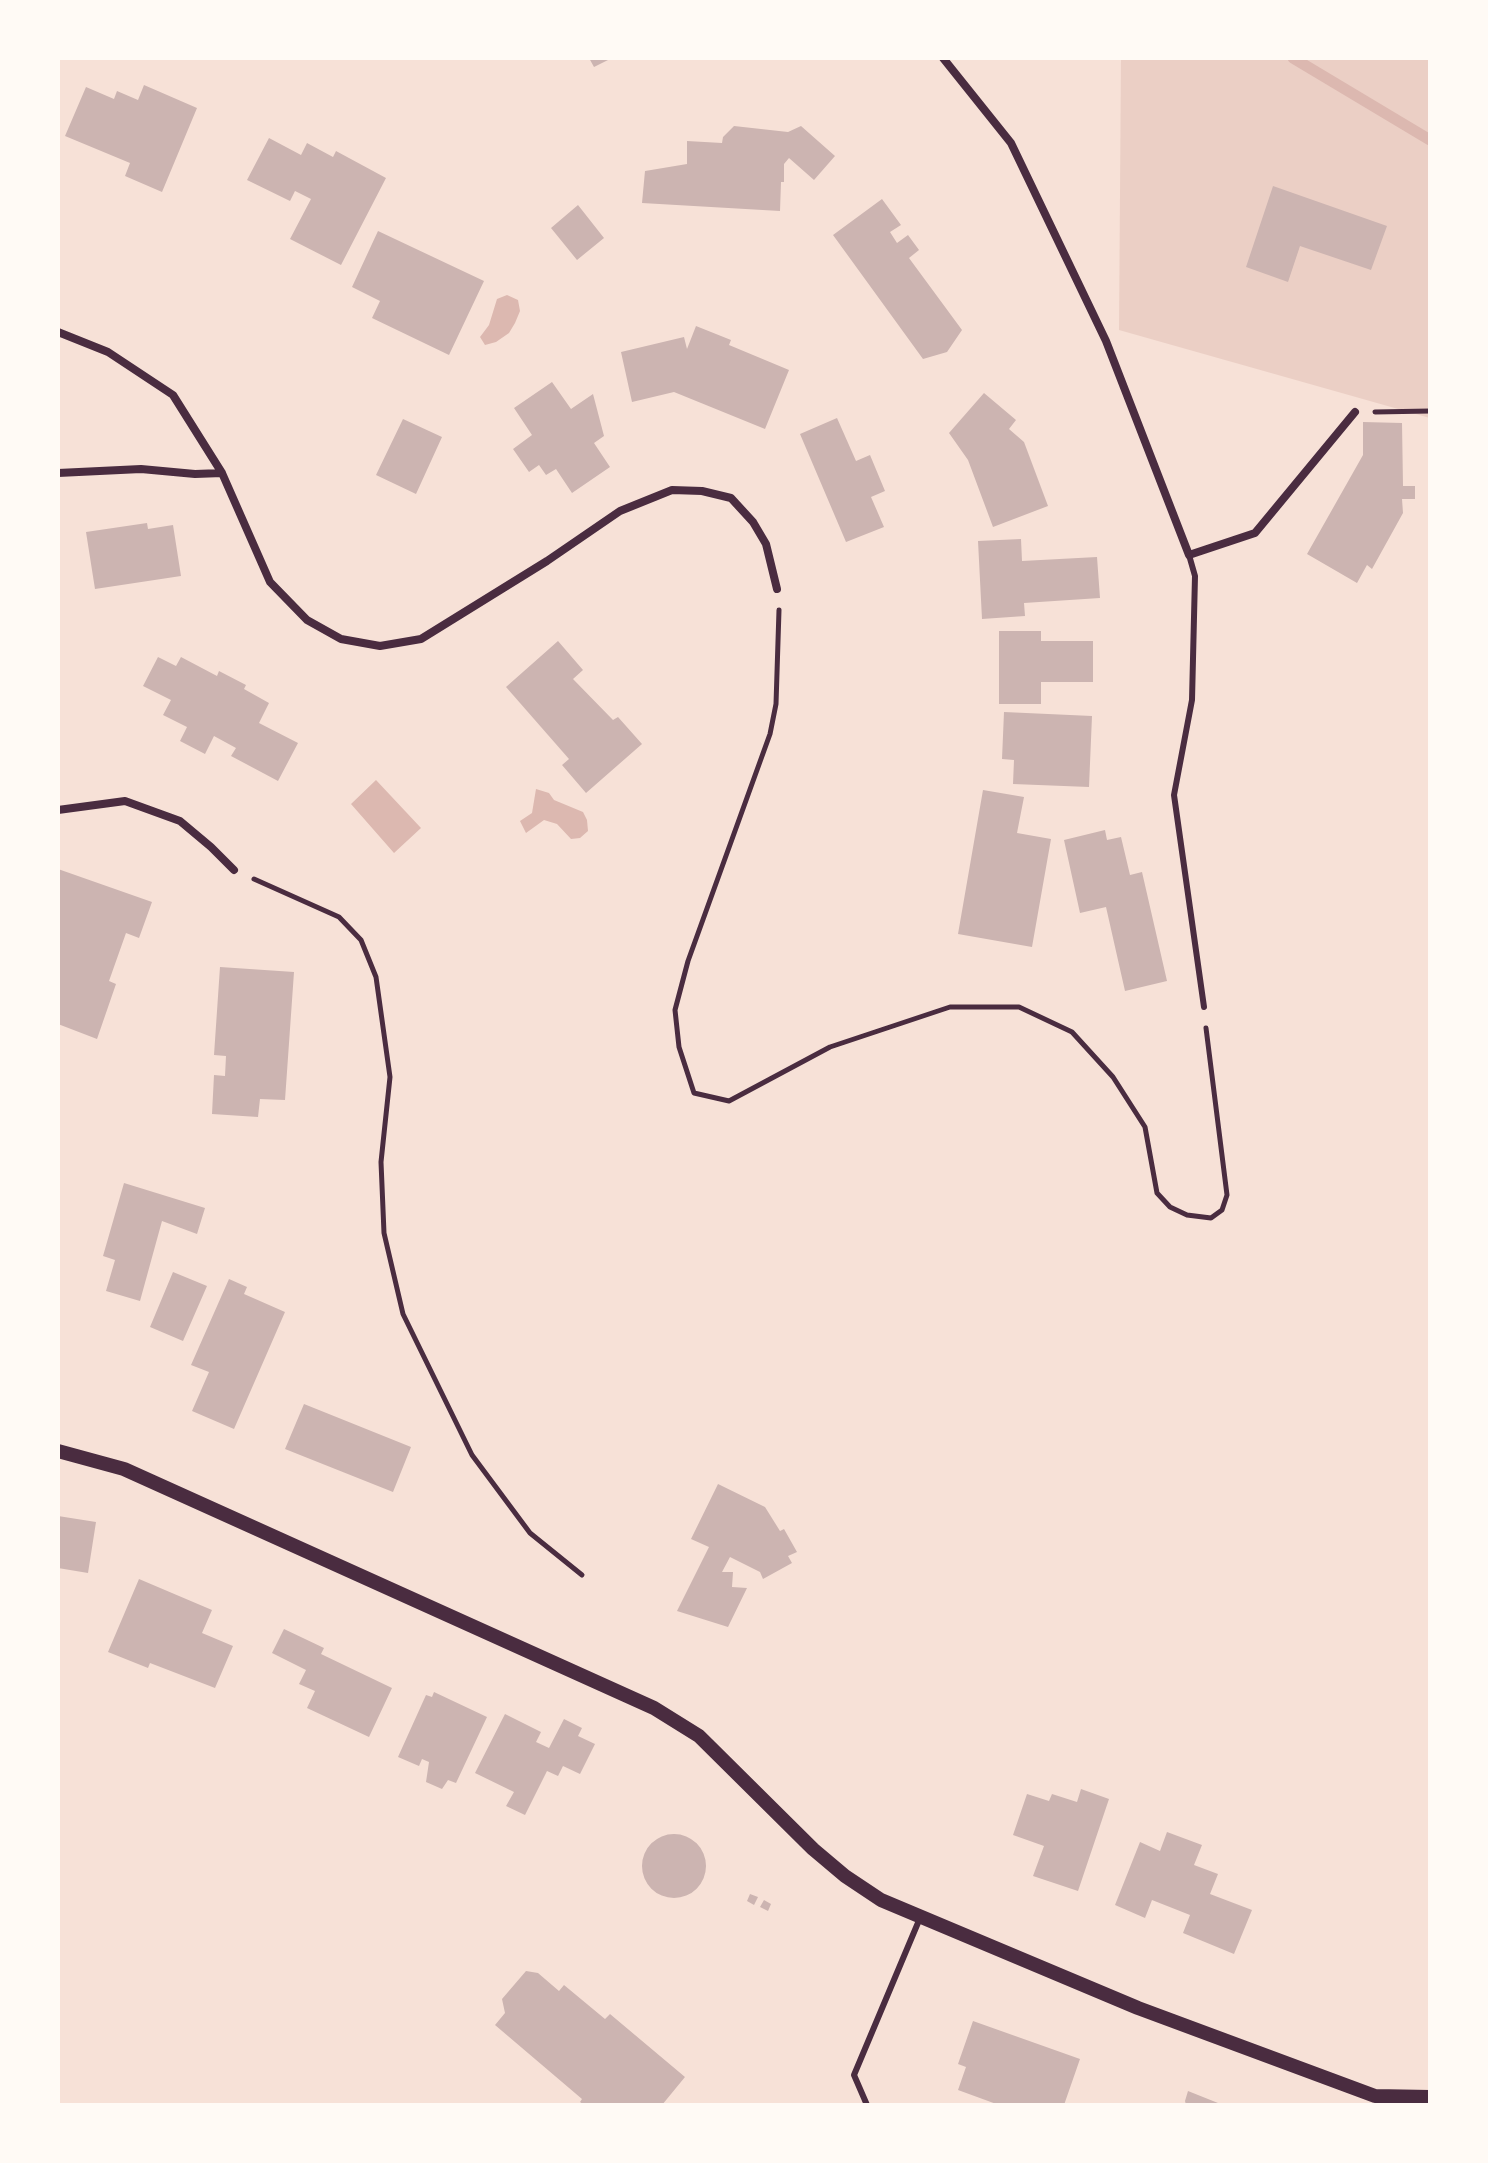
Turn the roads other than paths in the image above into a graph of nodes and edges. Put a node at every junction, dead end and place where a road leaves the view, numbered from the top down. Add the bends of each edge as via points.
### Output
1 (943, 58) edge
2 (58, 332) edge
3 (1355, 412) road end
4 (58, 473) edge
5 (222, 473) junction
6 (1189, 555) junction
7 (777, 589) road end
8 (58, 810) edge
9 (234, 870) road end
10 (1204, 1007) road end
11 (58, 1451) edge
12 (920, 1918) junction
13 (1430, 2097) edge
14 (867, 2105) edge

1 - 6 street via 1011,143 1106,341
2 - 5 street via 108,352 173,395
3 - 6 street via 1255,533
4 - 5 street
5 - 7 street via 270,582 307,620 341,639 380,646 421,639 620,511 672,490 731,498 766,544
6 - 10 lane via 1195,576 1192,700 1174,795
8 - 9 street via 125,801 180,821
11 - 12 street via 124,1469 654,1708 699,1736 845,1876
12 - 13 street via 1138,2008 1375,2096
12 - 14 lane via 854,2075

